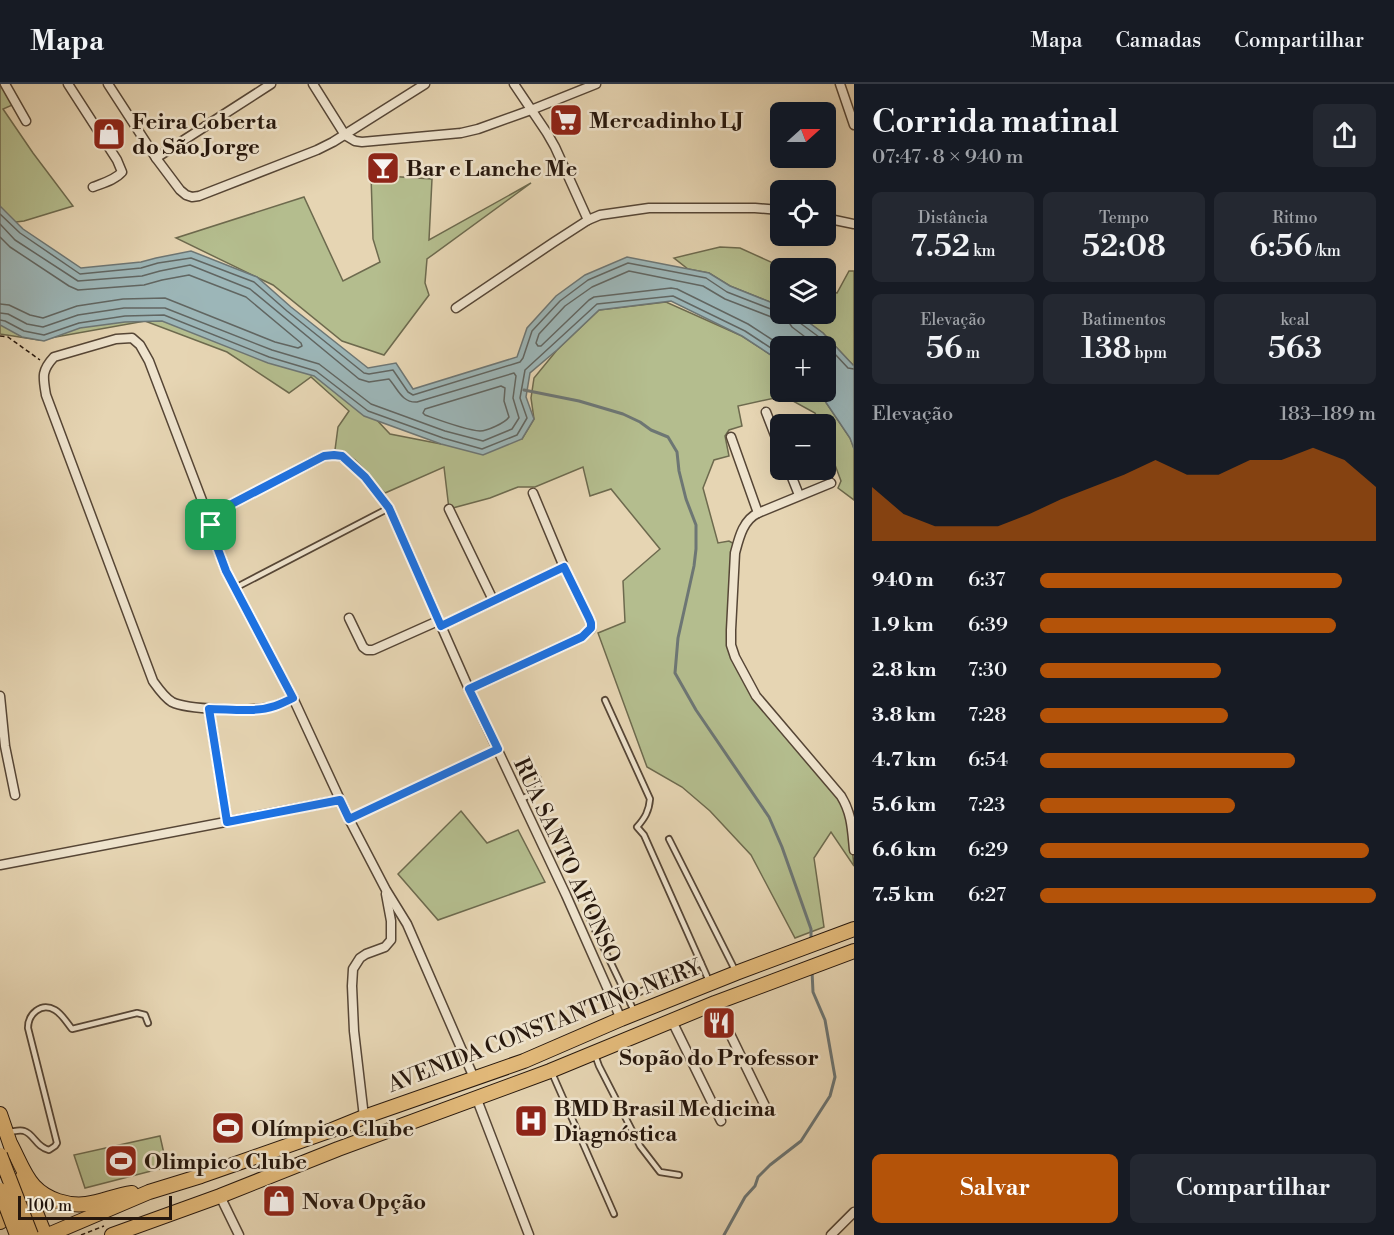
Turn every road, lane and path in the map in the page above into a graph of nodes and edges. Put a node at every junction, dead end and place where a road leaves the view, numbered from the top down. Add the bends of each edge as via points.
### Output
1 (5, 84) edge
2 (68, 84) edge
3 (271, 84) edge
4 (313, 84) edge
5 (425, 84) edge
6 (514, 84) edge
7 (596, 84) edge
8 (840, 84) edge
9 (110, 85) edge
10 (531, 110) junction
11 (27, 121) dead end
12 (854, 125) edge
13 (345, 135) junction
14 (156, 158) junction
15 (93, 188) dead end
16 (770, 209) edge
17 (588, 220) junction
18 (836, 220) edge
19 (854, 224) edge
20 (456, 308) dead end
21 (0, 336) edge
22 (47, 365) junction
23 (766, 412) dead end
24 (770, 422) edge
25 (731, 436) dead end
26 (793, 480) edge
27 (831, 483) dead end
28 (533, 493) dead end
29 (799, 495) junction
30 (389, 508) junction
31 (449, 509) dead end
32 (758, 513) junction
33 (211, 525) junction
34 (564, 567) junction
35 (235, 588) junction
36 (493, 600) junction
37 (349, 618) dead end
38 (440, 624) junction
39 (469, 689) junction
40 (0, 696) edge
41 (293, 698) junction
42 (605, 700) dead end
43 (209, 709) junction
44 (498, 749) junction
45 (538, 779) dead end
46 (15, 795) dead end
47 (521, 799) junction
48 (340, 800) junction
49 (349, 819) junction
50 (227, 822) junction
51 (669, 838) dead end
52 (854, 850) edge
53 (0, 865) edge
54 (386, 890) junction
55 (586, 911) dead end
56 (854, 929) edge
57 (854, 951) edge
58 (701, 963) junction
59 (736, 973) junction
60 (710, 983) junction
61 (627, 998) junction
62 (716, 1003) junction
63 (634, 1013) junction
64 (621, 1019) junction
65 (672, 1021) junction
66 (148, 1023) dead end
67 (594, 1053) junction
68 (550, 1071) junction
69 (474, 1078) junction
70 (476, 1097) junction
71 (768, 1112) dead end
72 (0, 1114) edge
73 (364, 1117) junction
74 (721, 1121) dead end
75 (8, 1139) junction
76 (0, 1155) edge
77 (20, 1174) junction
78 (679, 1175) dead end
79 (0, 1190) edge
80 (149, 1192) junction
81 (220, 1196) junction
82 (35, 1212) junction
83 (854, 1212) edge
84 (614, 1214) dead end
85 (0, 1222) edge
86 (17, 1235) edge
87 (31, 1235) edge
88 (46, 1235) edge
89 (112, 1235) edge
90 (239, 1235) edge
91 (529, 1235) edge
92 (831, 1235) edge

1 - 11 street
2 - 15 street via 122,172
3 - 14 street
4 - 13 street
5 - 13 street
6 - 10 street
7 - 10 street
8 - 12 street
9 - 14 street
10 - 13 street via 461,133 362,142
10 - 17 street via 555,147
13 - 14 street via 317,150 192,196 180,190
16 - 17 street via 649,208 612,212
17 - 20 street
18 - 19 street
21 - 22 path via 8,337
22 - 33 street via 54,357 116,339 132,338 140,345
22 - 43 street via 43,376 46,395 153,681 171,702
23 - 24 street
25 - 32 street
26 - 29 street
27 - 29 street
28 - 34 street
29 - 32 street
30 - 33 street, RUA SANTO AFONSO via 365,477 342,456 334,455 324,456 222,509
30 - 35 lane
30 - 38 street, RUA SANTO AFONSO
31 - 36 street
32 - 52 street via 748,519 735,554 731,645 756,696 848,807
33 - 35 street
34 - 36 street
34 - 39 street via 591,628 570,643
35 - 41 street
36 - 38 street
37 - 38 street via 367,650
38 - 39 street, RUA SANTO AFONSO
39 - 44 street, RUA SANTO AFONSO
40 - 46 street
41 - 43 street via 267,708
41 - 48 street
42 - 58 lane via 650,799 644,820 637,827
43 - 50 street
44 - 47 street, RUA SANTO AFONSO
44 - 49 lane
45 - 47 lane via 537,791
47 - 64 street, RUA SANTO AFONSO
48 - 49 street
48 - 50 street
49 - 54 street
50 - 53 street
51 - 59 lane
54 - 69 street via 408,924
54 - 73 street via 391,940 386,947 360,958 353,969 354,1031
55 - 61 lane
56 - 59 main road, AVENIDA CONSTANTINO NERY
57 - 62 main road, AVENIDA CONSTANTINO NERY
58 - 60 lane
58 - 61 lane
59 - 60 main road, AVENIDA CONSTANTINO NERY
60 - 63 main road, AVENIDA CONSTANTINO NERY
61 - 63 lane
62 - 65 main road, AVENIDA CONSTANTINO NERY
62 - 71 street
63 - 64 main road, AVENIDA CONSTANTINO NERY
64 - 69 main road, AVENIDA CONSTANTINO NERY
65 - 67 main road, AVENIDA CONSTANTINO NERY
65 - 74 street
66 - 75 lane via 145,1015 137,1013 72,1029 49,1008 32,1013 28,1028 57,1143 53,1149 43,1149 21,1130
67 - 68 main road, AVENIDA CONSTANTINO NERY
67 - 78 lane via 640,1146 660,1172
68 - 70 main road, AVENIDA CONSTANTINO NERY
68 - 84 lane
69 - 73 main road, AVENIDA CONSTANTINO NERY
70 - 81 main road, AVENIDA CONSTANTINO NERY
70 - 91 street
72 - 75 main road
73 - 80 main road, AVENIDA CONSTANTINO NERY
75 - 77 main road
75 - 80 main road via 34,1186 63,1202 87,1204
76 - 87 main road, bridge
77 - 79 main road via 10,1186
77 - 82 main road
79 - 86 main road, bridge
80 - 88 main road, AVENIDA CONSTANTINO NERY
81 - 89 main road, AVENIDA CONSTANTINO NERY
81 - 90 street
82 - 85 main road via 23,1210
82 - 88 main road
83 - 92 street

